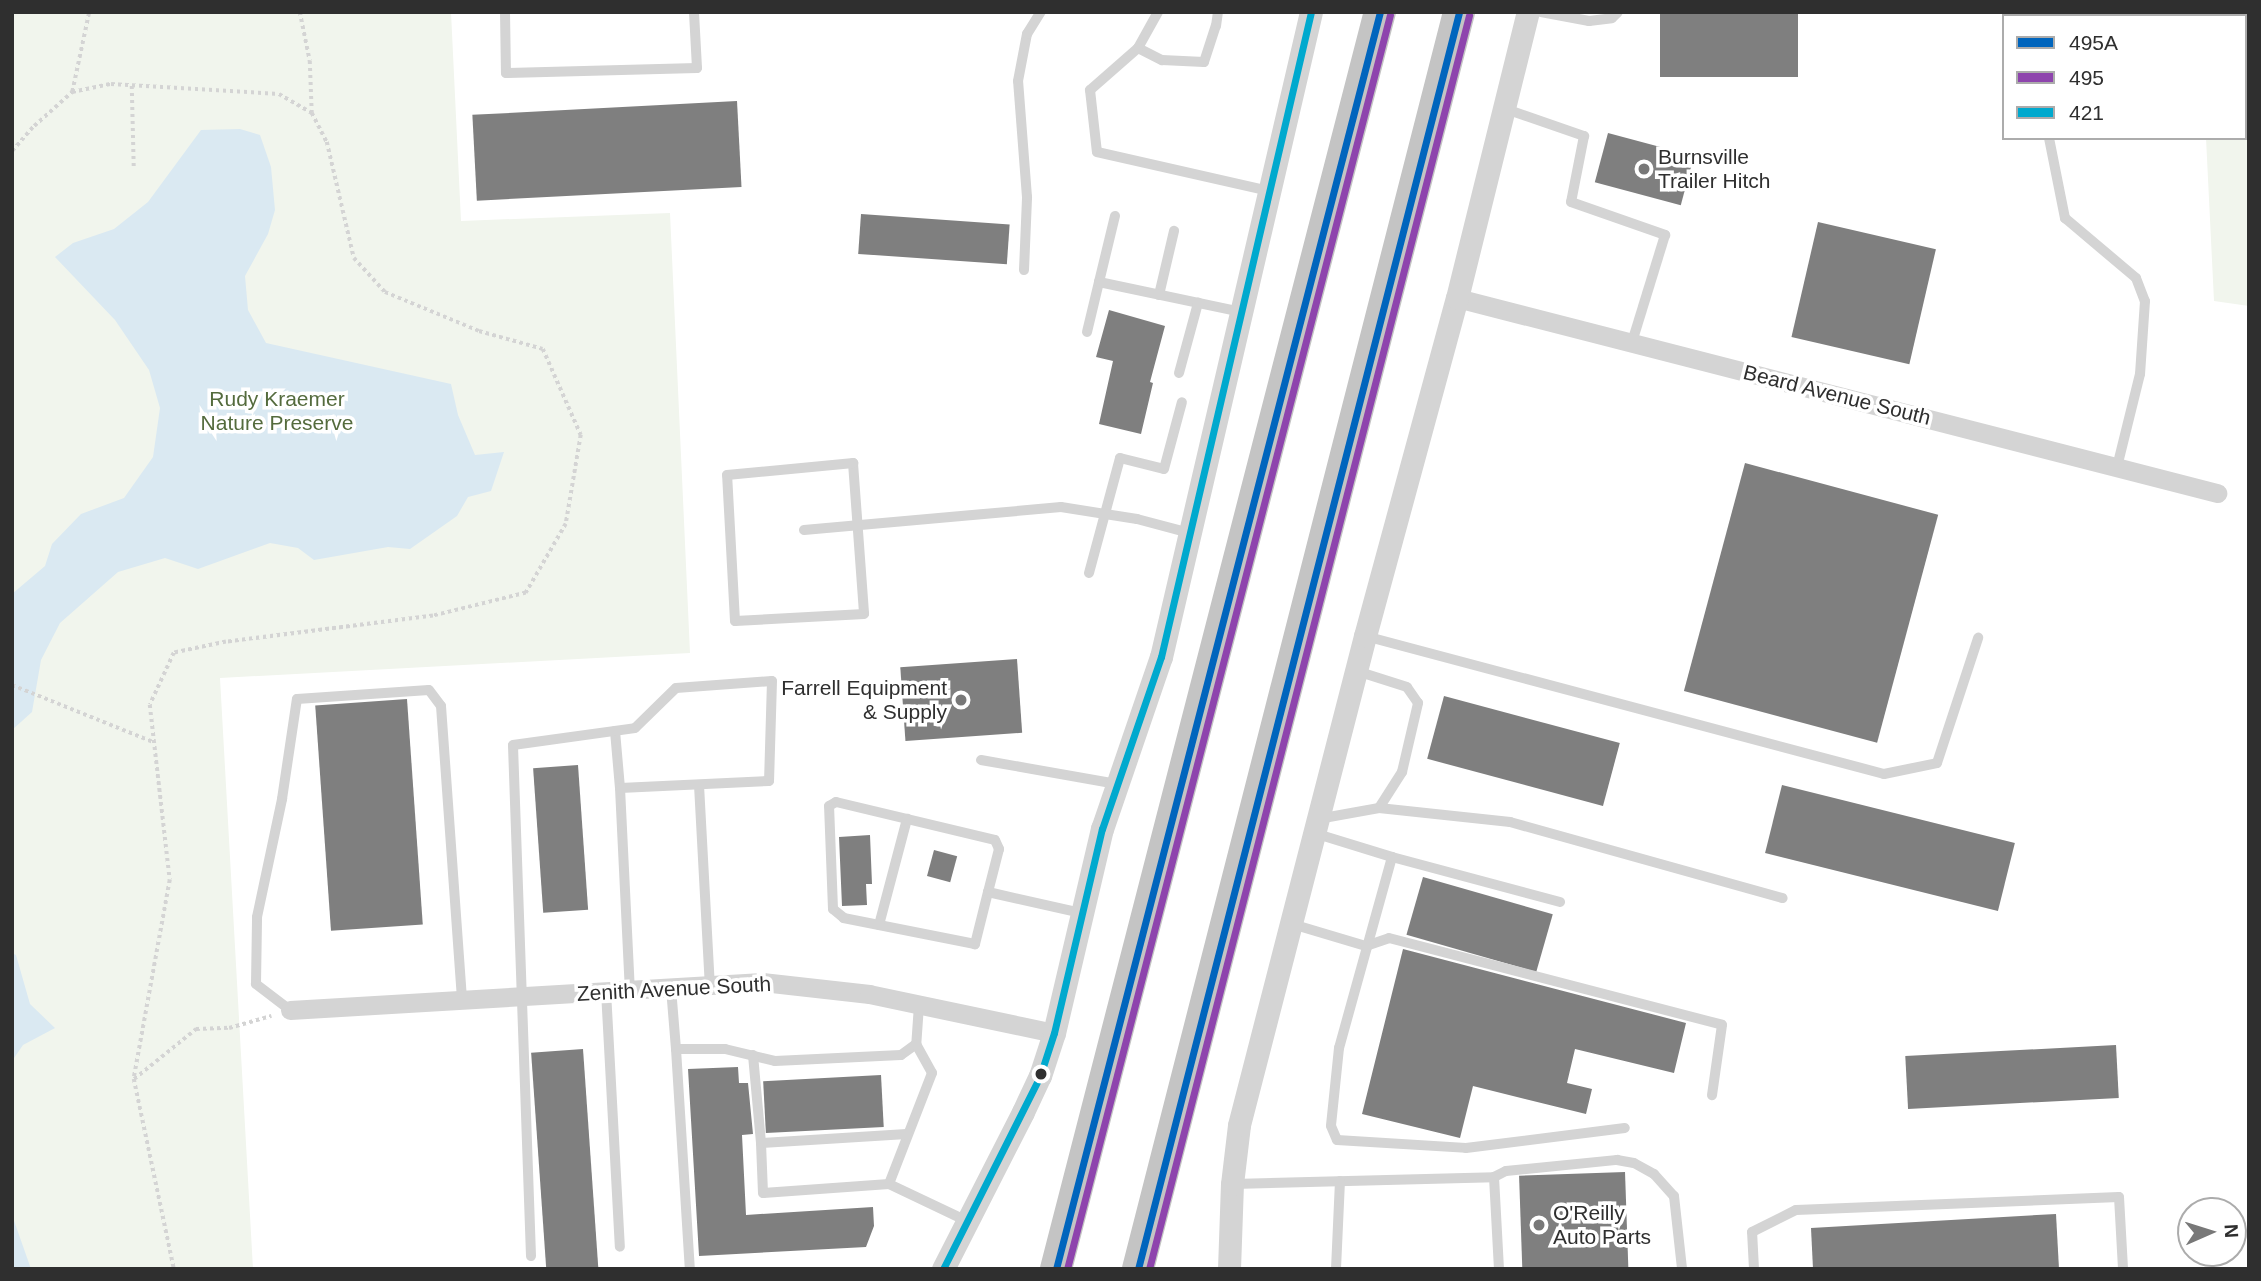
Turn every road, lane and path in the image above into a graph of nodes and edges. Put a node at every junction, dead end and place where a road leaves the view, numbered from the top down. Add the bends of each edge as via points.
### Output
1 (89, 12) edge
2 (300, 12) edge
3 (505, 12) edge
4 (694, 12) edge
5 (1041, 12) edge
6 (1158, 12) edge
7 (1217, 12) edge
8 (1311, 12) edge
9 (1380, 12) edge
10 (1459, 12) edge
11 (1528, 12) edge
12 (1541, 12) edge
13 (1618, 12) edge
14 (1138, 48) junction
15 (132, 86) junction
16 (72, 92) junction
17 (1503, 108) junction
18 (312, 113) junction
19 (2049, 140) edge
20 (12, 151) edge
21 (134, 170) dead end
22 (1269, 191) junction
23 (1115, 216) dead end
24 (1174, 232) dead end
25 (1024, 270) dead end
26 (1099, 282) junction
27 (1158, 295) junction
28 (1457, 298) junction
29 (1198, 303) junction
30 (1241, 312) junction
31 (1087, 332) dead end
32 (1632, 342) junction
33 (1179, 373) dead end
34 (1182, 401) dead end
35 (2117, 467) junction
36 (2217, 493) dead end
37 (1105, 514) junction
38 (858, 526) junction
39 (804, 530) dead end
40 (1190, 533) junction
41 (1089, 573) dead end
42 (1365, 636) junction
43 (1978, 638) dead end
44 (1356, 671) junction
45 (12, 685) edge
46 (615, 731) junction
47 (154, 742) junction
48 (981, 760) dead end
49 (1117, 784) junction
50 (699, 785) junction
51 (620, 788) junction
52 (1379, 808) junction
53 (907, 819) junction
54 (1316, 826) junction
55 (1392, 857) junction
56 (988, 892) junction
57 (1783, 898) dead end
58 (1560, 902) dead end
59 (1082, 913) junction
60 (1292, 924) junction
61 (879, 925) junction
62 (1366, 946) junction
63 (710, 985) junction
64 (671, 988) junction
65 (630, 990) junction
66 (606, 991) junction
67 (522, 997) junction
68 (462, 1000) junction
69 (919, 1004) junction
70 (290, 1010) junction
71 (1054, 1033) junction
72 (916, 1044) junction
73 (676, 1049) junction
74 (753, 1055) junction
75 (134, 1079) junction
76 (1712, 1095) dead end
77 (1625, 1128) dead end
78 (907, 1134) junction
79 (761, 1143) junction
80 (1494, 1177) junction
81 (1340, 1181) junction
82 (889, 1184) junction
83 (1232, 1184) junction
84 (967, 1221) junction
85 (620, 1247) dead end
86 (531, 1256) dead end
87 (174, 1269) edge
88 (690, 1269) edge
89 (943, 1269) edge
90 (1056, 1269) edge
91 (1138, 1269) edge
92 (1229, 1269) edge
93 (1336, 1269) edge
94 (1499, 1269) edge
95 (1682, 1269) edge
96 (1754, 1269) edge
97 (2123, 1269) edge

1 - 16 path
2 - 18 path via 310,61
3 - 4 lane via 506,73 697,68
5 - 25 lane via 1027,34 1018,81 1027,197
6 - 14 lane
7 - 14 lane via 1204,62 1162,60
8 - 22 street
9 - 90 highway
10 - 91 highway
11 - 17 street
12 - 13 lane via 1589,21 1612,19
14 - 22 lane via 1090,90 1097,152
15 - 16 path
15 - 18 path via 279,94
15 - 21 path
16 - 20 path
17 - 28 street
17 - 32 lane via 1584,136 1571,202 1665,235
18 - 47 path via 327,142 354,258 385,292 479,331 543,349 581,435 566,524 526,593 433,616 226,642 174,653 150,705
19 - 35 lane via 2064,218 2136,278 2145,301 2140,374
22 - 30 street
23 - 26 lane
24 - 27 lane
26 - 27 lane
26 - 31 lane
27 - 29 lane
28 - 32 street, Beard Avenue South
28 - 42 street
29 - 30 lane
29 - 33 lane
30 - 40 street
32 - 35 street, Beard Avenue South
34 - 37 lane via 1164,469 1120,458
35 - 36 street, Beard Avenue South
37 - 38 lane via 1061,506
37 - 40 lane
37 - 41 lane
38 - 38 lane via 853,463 727,475 735,621 864,614
38 - 39 lane
40 - 49 street via 1161,657
42 - 43 lane via 1884,774 1937,763
42 - 44 street
44 - 52 lane via 1407,687 1418,703 1402,772
44 - 54 street
45 - 47 path
46 - 50 lane via 635,728 676,688 772,681 769,781
46 - 51 lane
46 - 67 lane via 513,746
47 - 75 path via 170,880
48 - 49 lane
49 - 59 street
50 - 51 lane
50 - 63 lane
51 - 65 lane
52 - 54 lane
52 - 57 lane via 1510,822
53 - 56 lane via 995,840 999,849
53 - 61 lane
53 - 61 lane via 836,802 830,806 833,909 844,918
54 - 55 lane
54 - 60 street
55 - 58 lane
55 - 62 lane
56 - 59 lane
56 - 61 lane via 975,944
59 - 71 street
60 - 62 lane
60 - 83 street via 1239,1125
62 - 76 lane via 1390,938 1722,1025
62 - 77 lane via 1339,1048 1331,1126 1337,1140 1466,1148
63 - 64 street, Zenith Avenue South
63 - 69 street, Zenith Avenue South via 762,982
64 - 65 street, Zenith Avenue South
64 - 73 lane
65 - 66 street, Zenith Avenue South
66 - 67 street, Zenith Avenue South
66 - 85 lane
67 - 68 street, Zenith Avenue South
67 - 86 lane
68 - 70 street, Zenith Avenue South
68 - 70 lane via 441,706 429,690 297,699 257,930 256,984
69 - 71 street, Zenith Avenue South
69 - 72 lane
70 - 75 path via 229,1028 196,1029
71 - 84 street via 1035,1088
72 - 74 lane via 901,1055 775,1061
72 - 78 lane via 932,1073
73 - 74 lane via 725,1049
73 - 88 lane
74 - 79 lane
75 - 87 path
78 - 79 lane
78 - 82 lane
79 - 82 lane via 763,1193
80 - 81 lane
80 - 94 lane
80 - 95 lane via 1518,1170 1617,1160 1634,1163 1654,1174 1674,1196
81 - 83 lane
81 - 93 lane
82 - 84 lane
83 - 92 street
84 - 89 street
96 - 97 lane via 1752,1232 1796,1210 2119,1197

